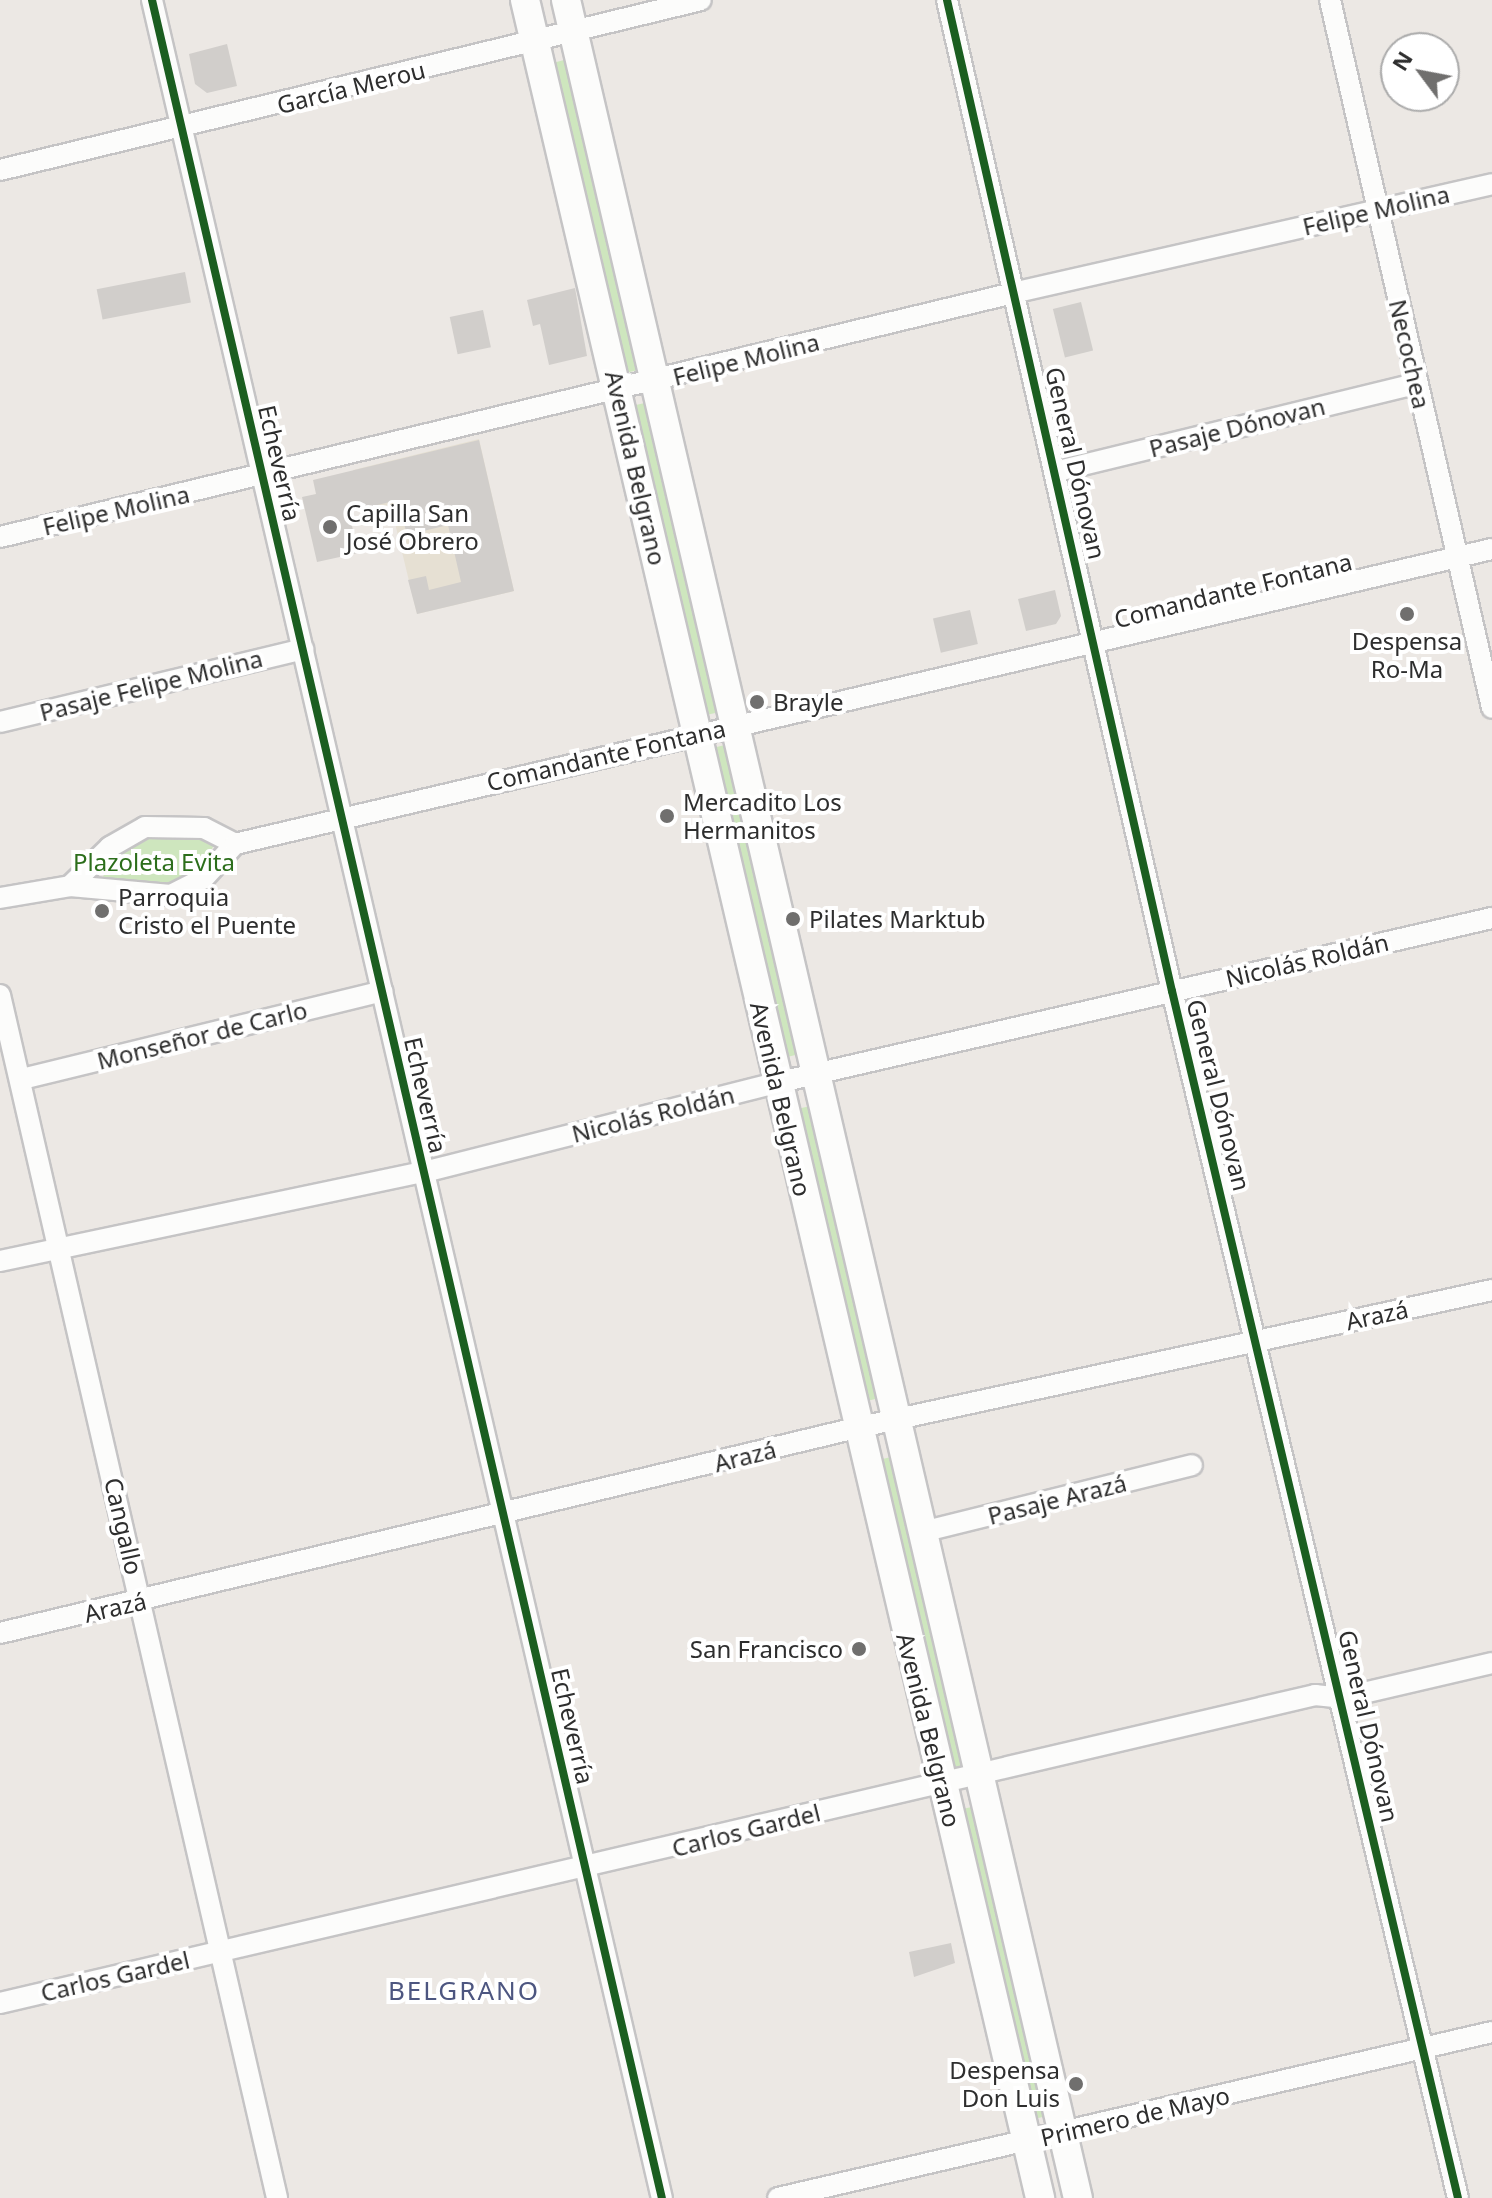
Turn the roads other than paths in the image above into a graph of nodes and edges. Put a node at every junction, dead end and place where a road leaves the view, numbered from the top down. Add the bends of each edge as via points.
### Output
1 (152, 0) edge
2 (525, 0) edge
3 (566, 0) edge
4 (701, 0) edge
5 (947, 0) edge
6 (1330, 0) edge
7 (574, 32) junction
8 (535, 42) junction
9 (182, 128) junction
10 (0, 170) edge
11 (1492, 184) edge
12 (1379, 209) junction
13 (1017, 292) junction
14 (658, 380) junction
15 (1416, 384) junction
16 (616, 390) junction
17 (1058, 471) junction
18 (262, 476) junction
19 (0, 537) edge
20 (1492, 549) edge
21 (1458, 556) junction
22 (1096, 643) junction
23 (303, 649) junction
24 (1492, 708) edge
25 (0, 722) edge
26 (735, 725) junction
27 (698, 733) junction
28 (342, 818) junction
29 (235, 844) junction
30 (70, 886) junction
31 (0, 898) edge
32 (1492, 918) edge
33 (382, 991) junction
34 (1172, 991) junction
35 (0, 995) edge
36 (815, 1076) junction
37 (22, 1079) junction
38 (776, 1083) junction
39 (424, 1172) junction
40 (60, 1248) junction
41 (0, 1261) edge
42 (1492, 1290) edge
43 (1258, 1341) junction
44 (896, 1422) junction
45 (856, 1428) junction
46 (1192, 1465) dead end
47 (504, 1515) junction
48 (922, 1532) junction
49 (141, 1601) junction
50 (0, 1633) edge
51 (1492, 1663) edge
52 (1342, 1698) junction
53 (980, 1777) junction
54 (942, 1783) junction
55 (586, 1869) junction
56 (222, 1950) junction
57 (0, 2003) edge
58 (1492, 2032) edge
59 (1423, 2047) junction
60 (1062, 2134) junction
61 (1026, 2141) junction
62 (277, 2198) edge
63 (662, 2198) edge
64 (778, 2198) edge
65 (1040, 2198) edge
66 (1078, 2198) edge
67 (1458, 2198) edge

1 - 9 street, Echeverría
2 - 8 main road, Avenida Belgrano
3 - 7 main road, Avenida Belgrano
4 - 7 street, García Merou
5 - 13 street, General Dónovan
6 - 12 street, Necochea
7 - 8 street, García Merou
7 - 14 main road, Avenida Belgrano
8 - 9 street, García Merou
8 - 16 main road, Avenida Belgrano
9 - 10 street, García Merou
9 - 18 street, Echeverría
11 - 12 street, Felipe Molina
12 - 13 street, Felipe Molina
12 - 15 street, Necochea
13 - 14 street, Felipe Molina
13 - 17 street, General Dónovan
14 - 16 street, Felipe Molina
14 - 26 main road, Avenida Belgrano
15 - 17 street, Pasaje Dónovan
15 - 21 street, Necochea
16 - 18 street, Felipe Molina
16 - 27 main road, Avenida Belgrano
17 - 22 street, General Dónovan
18 - 19 street, Felipe Molina
18 - 23 street, Echeverría
20 - 21 street, Comandante Fontana
21 - 22 street, Comandante Fontana
21 - 24 street, Necochea
22 - 26 street, Comandante Fontana
22 - 34 street, General Dónovan
23 - 25 street, Pasaje Felipe Molina
23 - 28 street, Echeverría
26 - 27 street, Comandante Fontana
26 - 36 main road, Avenida Belgrano
27 - 28 street, Comandante Fontana
27 - 38 main road, Avenida Belgrano
28 - 29 street, Comandante Fontana
28 - 33 street, Echeverría
29 - 30 street via 203,879 171,895
29 - 30 street via 204,828 145,827 110,847
30 - 31 street
32 - 34 street, Nicolás Roldán
33 - 37 street, Monseñor de Carlo
33 - 39 street, Echeverría
34 - 36 street, Nicolás Roldán
34 - 43 street, General Dónovan
35 - 37 street, Cangallo
36 - 38 street, Nicolás Roldán
36 - 44 main road, Avenida Belgrano
37 - 40 street, Cangallo
38 - 39 street, Nicolás Roldán
38 - 45 main road, Avenida Belgrano
39 - 40 street, Nicolás Roldán
39 - 47 street, Echeverría
40 - 41 street, Nicolás Roldán
40 - 49 street, Cangallo
42 - 43 street, Arazá
43 - 44 street, Arazá
43 - 52 street, General Dónovan
44 - 45 street, Arazá
44 - 48 main road, Avenida Belgrano
45 - 47 street, Arazá
45 - 54 main road, Avenida Belgrano
46 - 48 street, Pasaje Arazá
47 - 49 street, Arazá
47 - 55 street, Echeverría
48 - 53 main road, Avenida Belgrano
49 - 50 street, Arazá
49 - 56 street, Cangallo
51 - 52 street, Carlos Gardel
52 - 53 street, Carlos Gardel via 1315,1695
52 - 59 street, General Dónovan
53 - 54 street, Carlos Gardel
53 - 60 main road, Avenida Belgrano
54 - 55 street, Carlos Gardel
54 - 61 main road, Avenida Belgrano
55 - 56 street, Carlos Gardel
55 - 63 street, Echeverría
56 - 57 street, Carlos Gardel
56 - 62 street, Cangallo
58 - 59 street, Primero de Mayo
59 - 60 street, Primero de Mayo
59 - 67 street, General Dónovan
60 - 61 street, Primero de Mayo
60 - 66 main road, Avenida Belgrano
61 - 64 street, Primero de Mayo
61 - 65 main road, Avenida Belgrano

